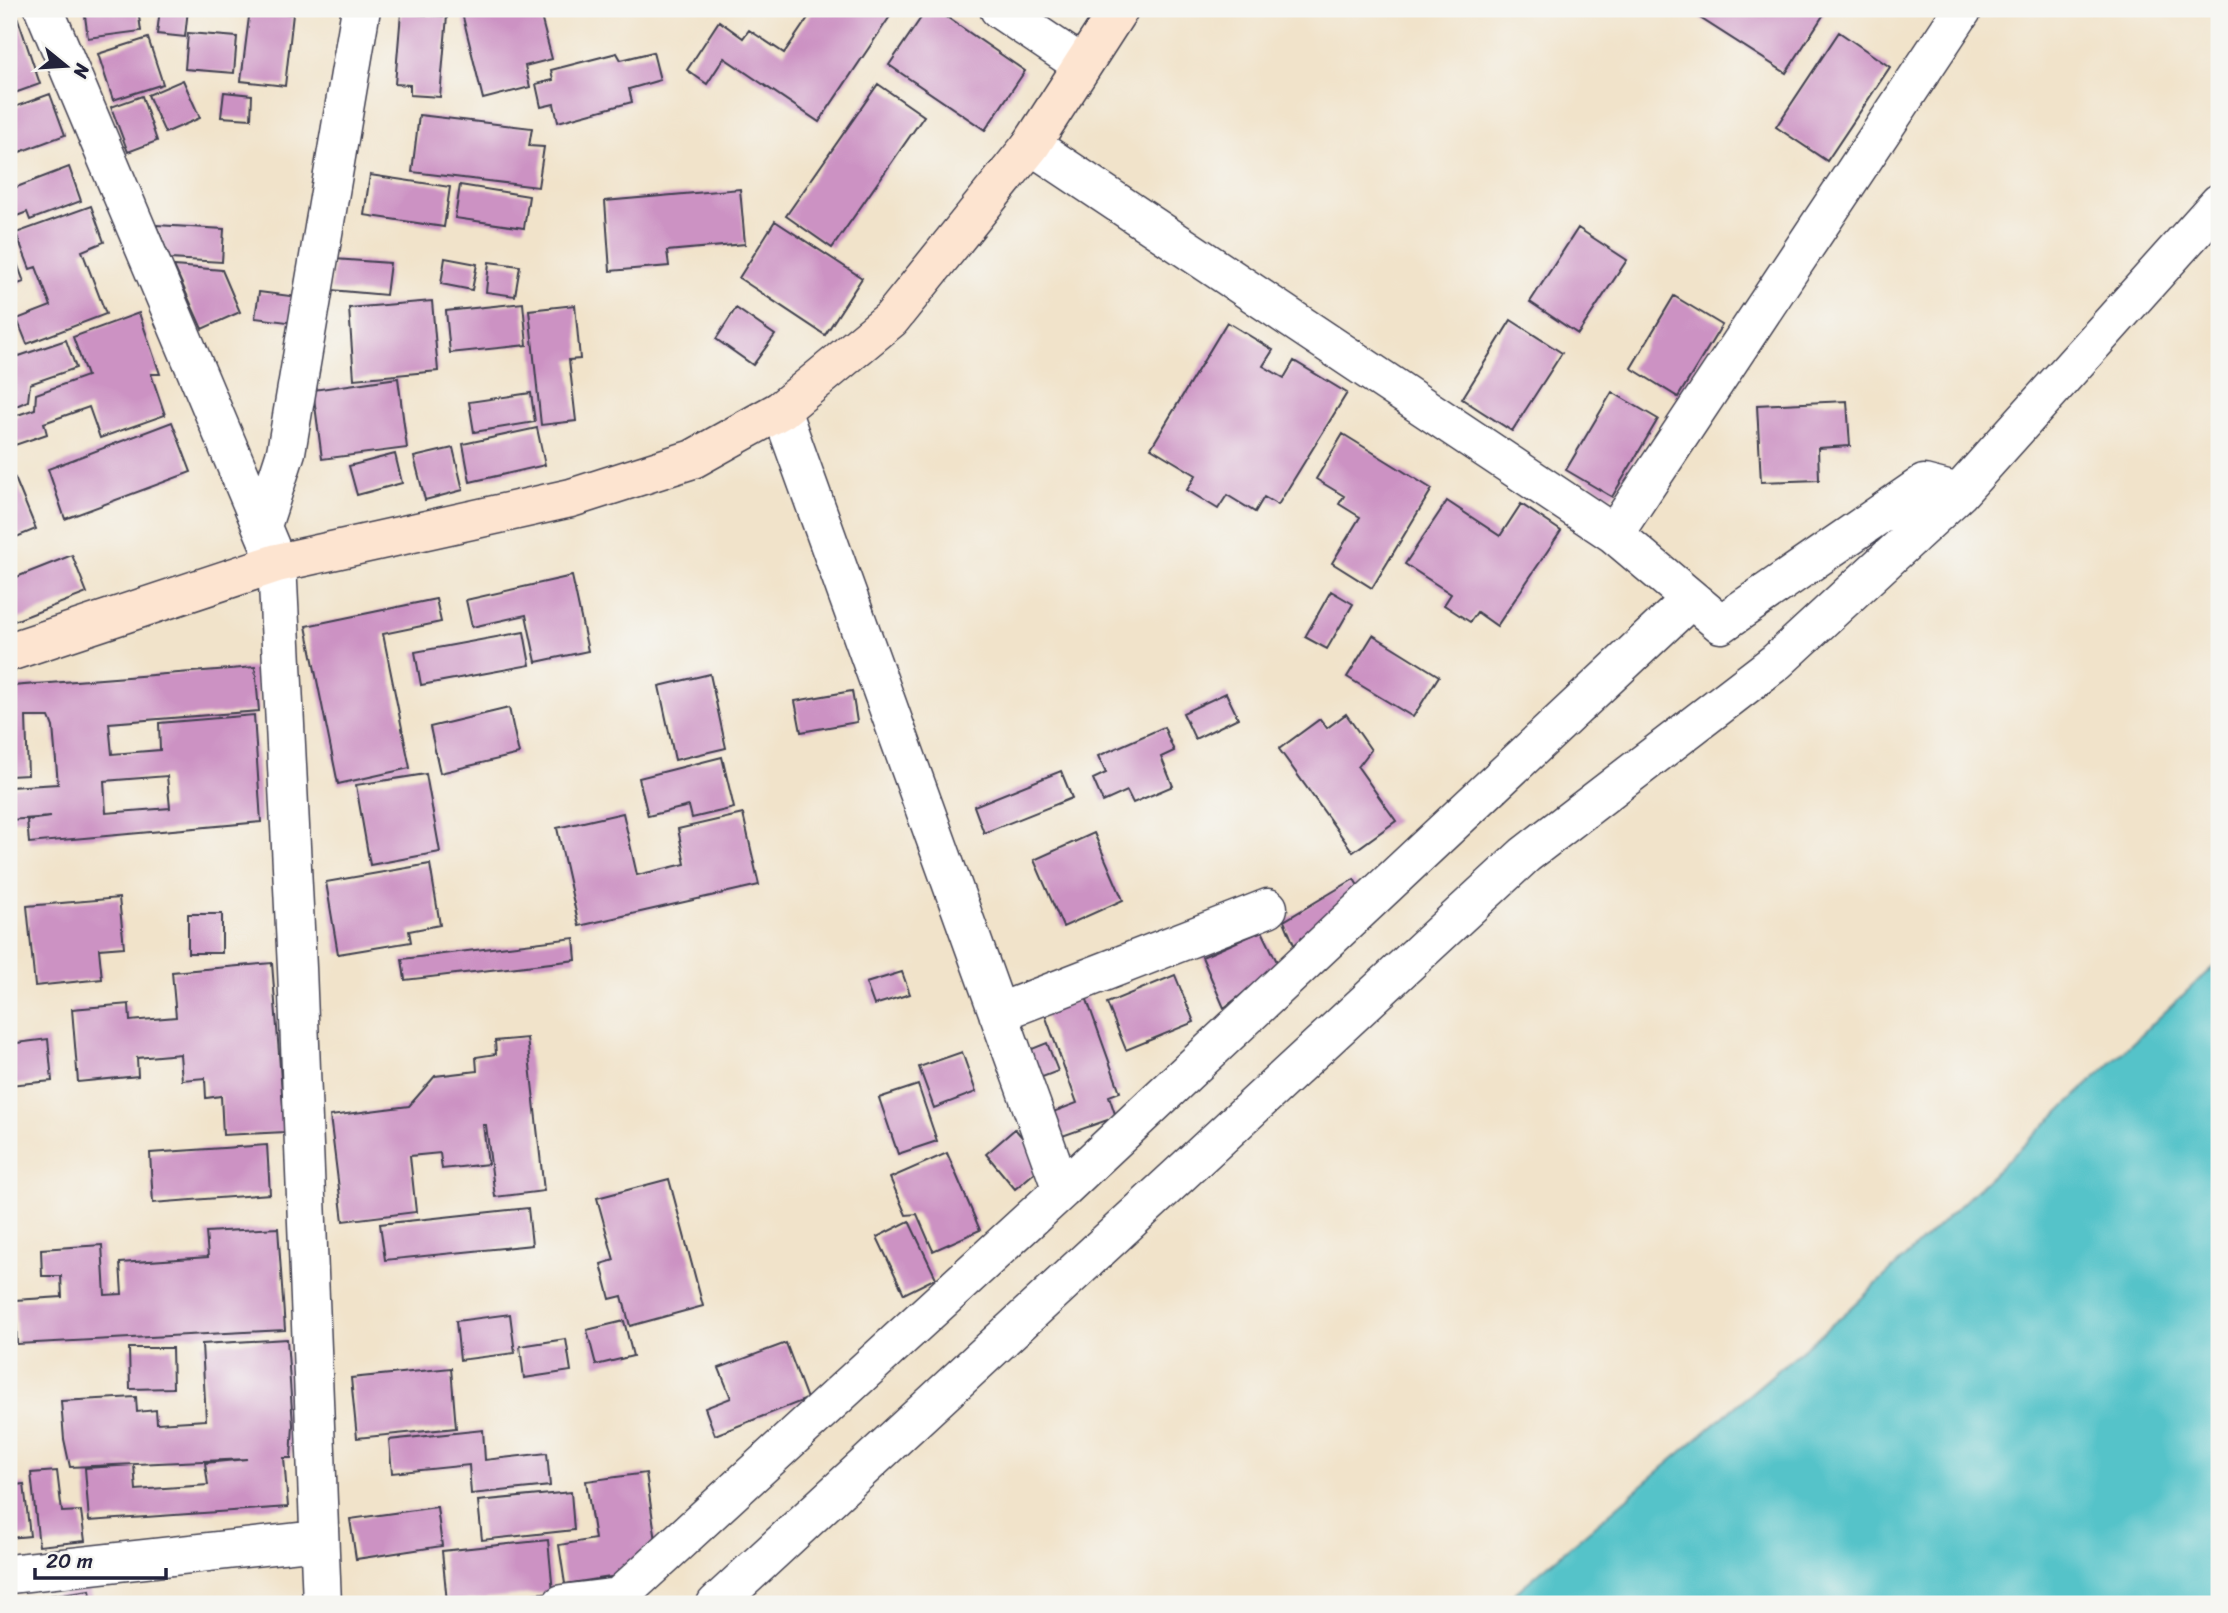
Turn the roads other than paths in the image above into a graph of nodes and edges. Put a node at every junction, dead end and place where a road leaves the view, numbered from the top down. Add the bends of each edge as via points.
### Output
1 (44, 9) edge
2 (361, 9) edge
3 (999, 9) edge
4 (1119, 9) edge
5 (1963, 9) edge
6 (1082, 65) junction
7 (1031, 145) junction
8 (2219, 203) edge
9 (781, 410) junction
10 (1959, 493) junction
11 (262, 526) junction
12 (1614, 534) junction
13 (277, 563) junction
14 (1691, 599) junction
15 (9, 652) edge
16 (1268, 908) dead end
17 (998, 1013) junction
18 (1062, 1190) junction
19 (318, 1540) junction
20 (9, 1574) edge
21 (615, 1601) edge
22 (322, 1604) edge
23 (562, 1604) edge
24 (716, 1604) edge

1 - 11 street
2 - 11 street via 286,452
3 - 6 street
4 - 6 street
5 - 12 street
6 - 7 street
7 - 9 street via 891,319
7 - 12 street
8 - 10 street
9 - 13 street via 693,459 571,498
9 - 17 street
10 - 14 street via 1924,484 1721,624
10 - 24 street via 1776,662 1525,855
11 - 13 street
12 - 14 street
13 - 15 street
13 - 19 street
14 - 18 street
16 - 17 street
17 - 18 street
18 - 21 street
19 - 20 street
19 - 22 street
21 - 23 street

